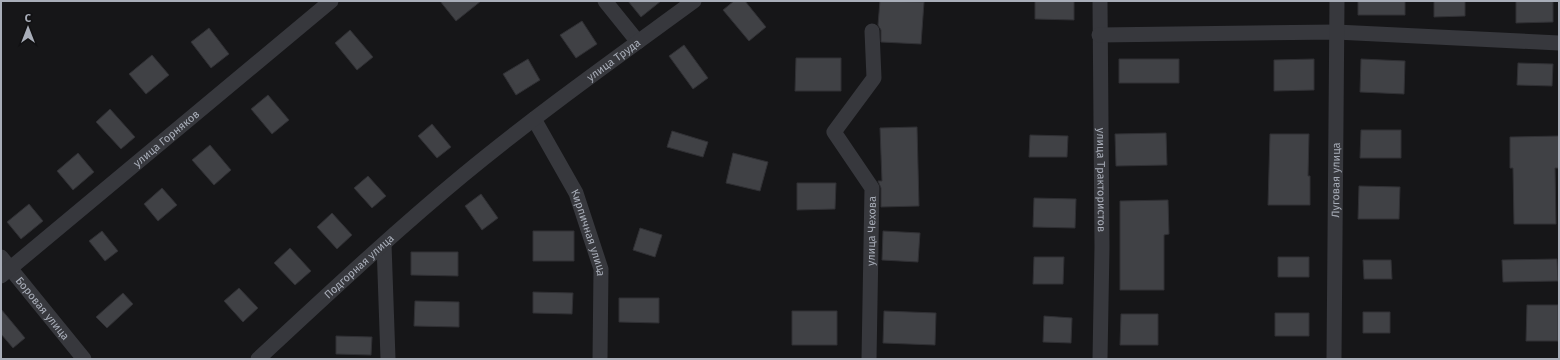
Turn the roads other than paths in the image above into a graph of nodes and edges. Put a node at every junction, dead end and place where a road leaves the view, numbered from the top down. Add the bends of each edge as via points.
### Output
1 (331, 1) edge
2 (605, 1) edge
3 (694, 1) edge
4 (1100, 1) edge
5 (1336, 1) edge
6 (872, 31) dead end
7 (1336, 32) junction
8 (1099, 35) junction
9 (638, 42) junction
10 (1559, 43) edge
11 (534, 119) junction
12 (462, 176) joint
13 (384, 244) junction
14 (4, 267) edge
15 (84, 359) edge
16 (258, 359) edge
17 (388, 359) edge
18 (600, 359) edge
19 (869, 359) edge
20 (1100, 359) edge
21 (1334, 359) edge

1 - 14 street, улица Горняков
2 - 9 street
3 - 9 street, улица Труда
4 - 8 street, улица Трактористов
5 - 7 street, Луговая улица
6 - 19 street, улица Чехова via 874,78 834,132 872,188
7 - 8 street
7 - 10 street
7 - 21 street, Луговая улица
8 - 20 street, улица Трактористов via 1102,247
9 - 11 street, улица Труда
11 - 12 street, улица Труда
11 - 18 street, Кирпичная улица via 576,194 601,269
12 - 13 street, Подгорная улица
13 - 16 street, Подгорная улица
13 - 17 street
14 - 15 street, Боровая улица

